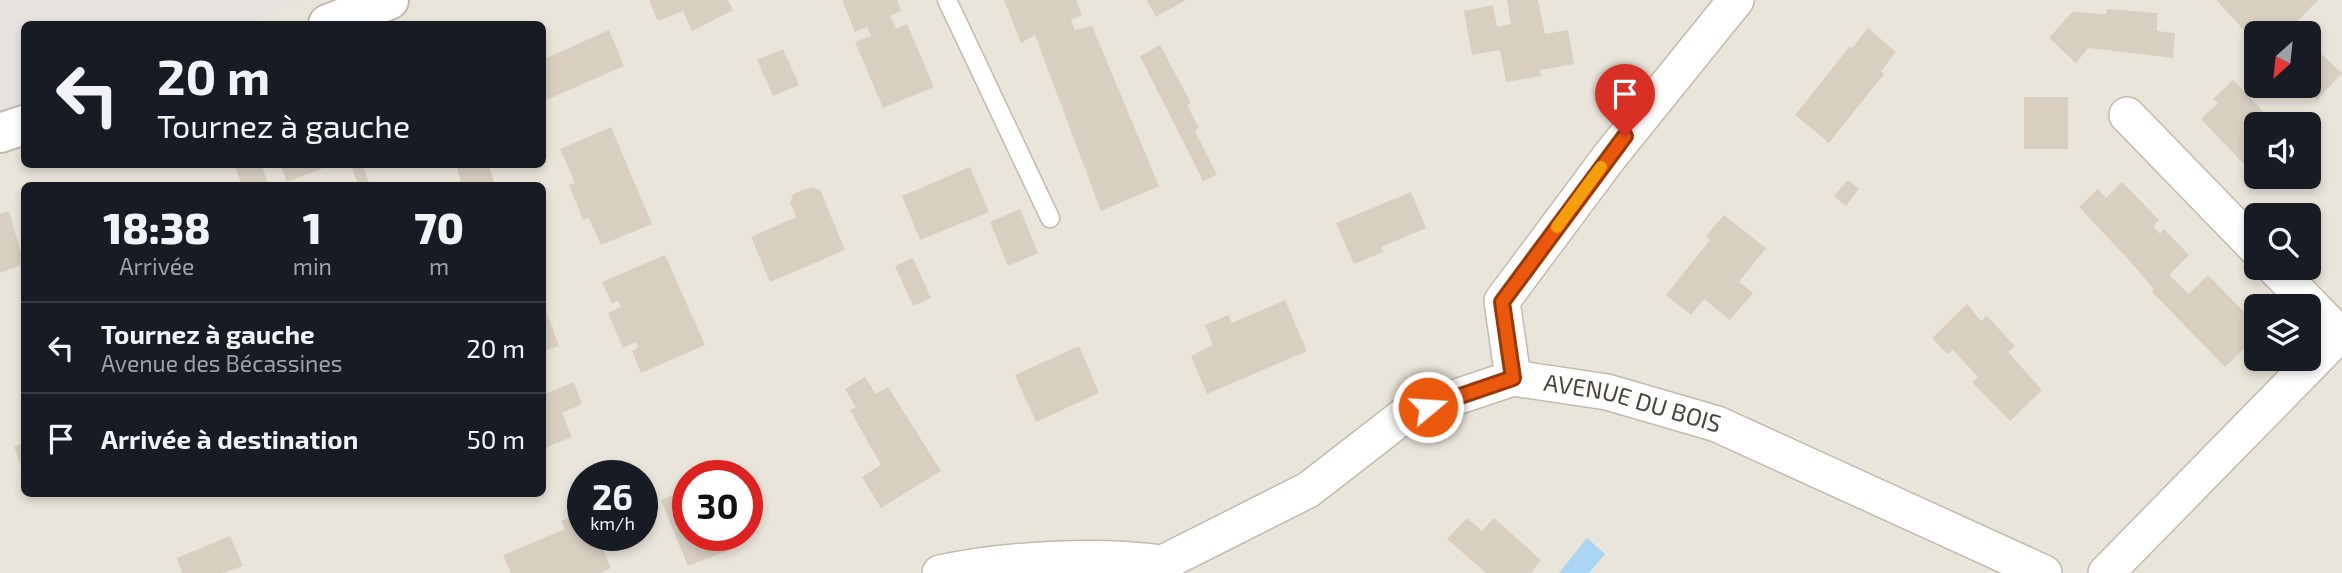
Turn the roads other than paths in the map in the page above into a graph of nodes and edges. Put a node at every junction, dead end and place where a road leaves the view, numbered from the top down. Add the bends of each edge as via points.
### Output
1 (389, 0) edge
2 (947, 0) edge
3 (1736, 0) edge
4 (336, 21) edge
5 (2127, 115) dead end
6 (21, 126) edge
7 (0, 133) edge
8 (1050, 218) dead end
9 (2244, 236) edge
10 (2287, 280) edge
11 (2341, 334) edge
12 (1513, 378) junction
13 (1162, 568) edge
14 (940, 573) edge
15 (2044, 573) edge
16 (2106, 573) edge

1 - 4 street
2 - 8 lane
3 - 12 street via 1609,156 1502,302
5 - 9 street
6 - 7 street
10 - 11 street
11 - 16 street
12 - 13 street, AVENUE DU BOIS via 1406,414 1308,490
12 - 15 street, AVENUE DU BOIS via 1607,391 1717,424
13 - 14 street via 1118,557

